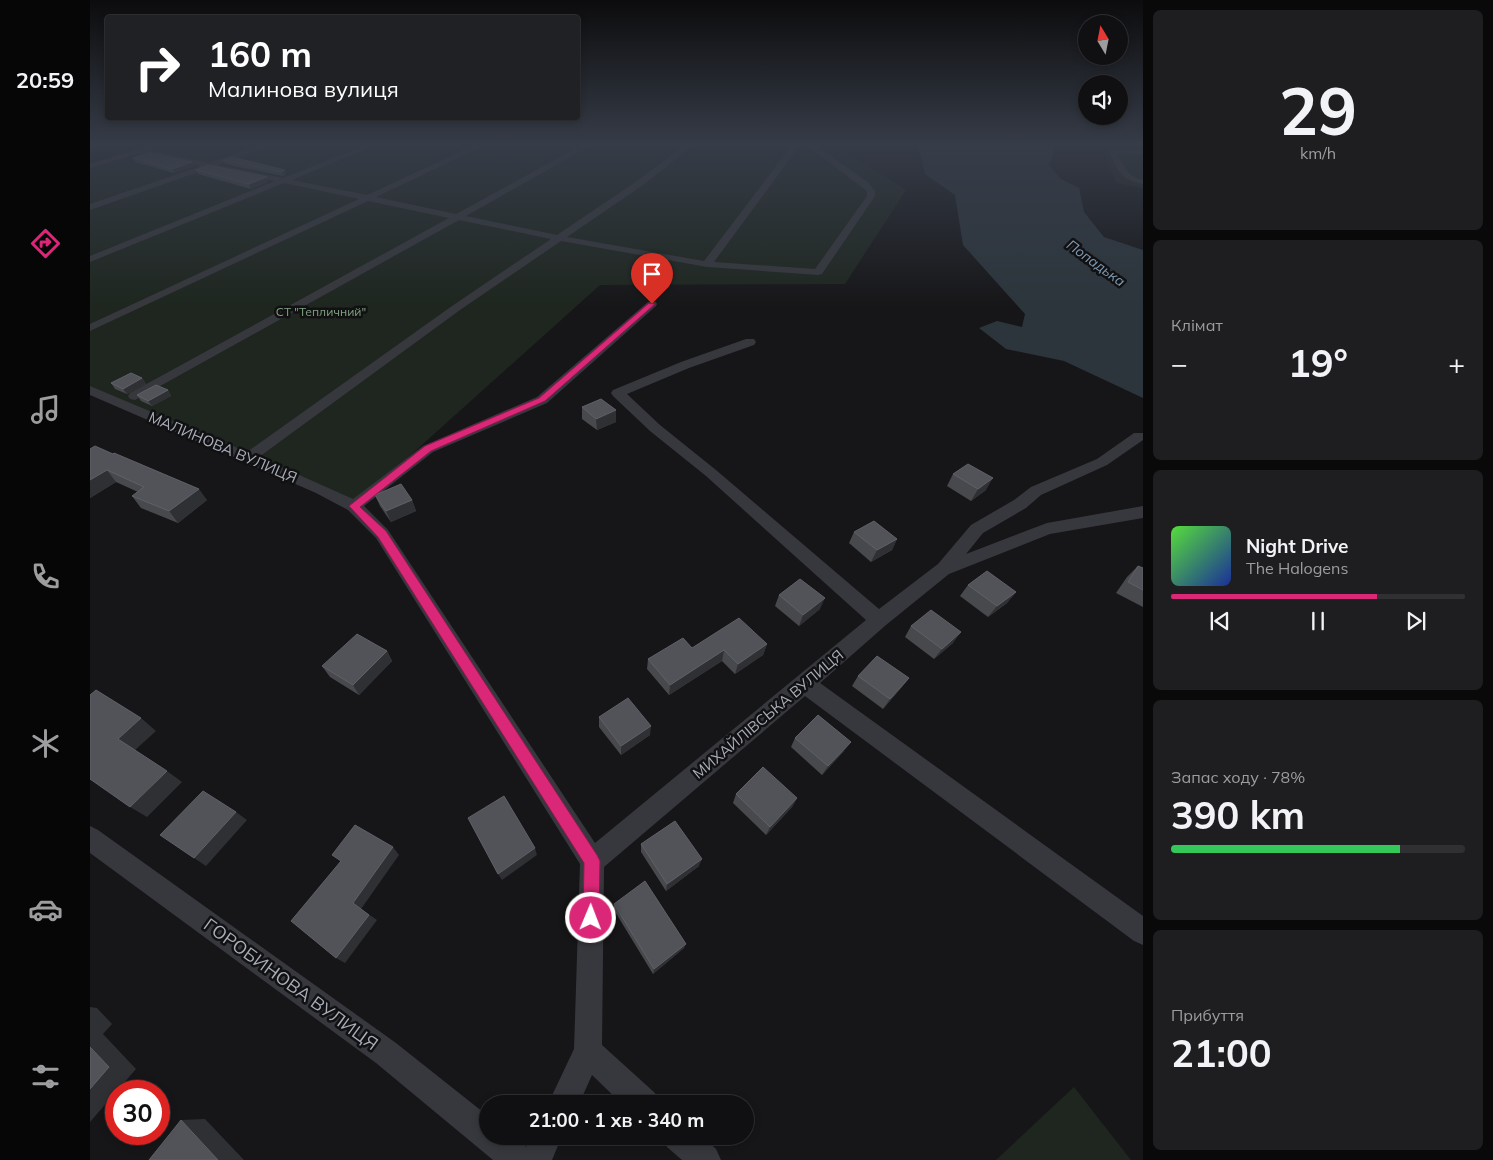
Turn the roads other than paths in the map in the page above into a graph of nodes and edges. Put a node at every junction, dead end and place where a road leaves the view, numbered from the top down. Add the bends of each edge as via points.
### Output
1 (110, 199) edge
2 (240, 199) edge
3 (365, 199) edge
4 (372, 199) edge
5 (489, 199) edge
6 (616, 199) edge
7 (756, 199) edge
8 (869, 199) edge
9 (90, 206) edge
10 (457, 217) junction
11 (559, 238) junction
12 (90, 259) edge
13 (707, 264) junction
14 (652, 304) dead end
15 (90, 328) edge
16 (750, 342) dead end
17 (90, 390) edge
18 (122, 404) junction
19 (1139, 436) dead end
20 (249, 458) junction
21 (354, 506) junction
22 (1143, 512) edge
23 (944, 569) junction
24 (879, 620) junction
25 (805, 684) junction
26 (90, 838) edge
27 (592, 861) junction
28 (1143, 932) edge
29 (588, 1051) junction
30 (567, 1095) edge
31 (634, 1095) edge
32 (479, 1129) edge
33 (499, 1145) edge
34 (543, 1145) edge
35 (688, 1145) edge
36 (517, 1160) edge
37 (536, 1160) edge
38 (705, 1160) edge

1 - 9 street
2 - 12 street
3 - 15 street
4 - 10 street
5 - 10 street
6 - 11 street
7 - 13 street
8 - 13 street via 818,272
10 - 11 street
10 - 18 street
11 - 13 street
11 - 20 street via 456,308
14 - 21 street via 542,400 428,448
16 - 24 street via 618,393
17 - 18 street, МАЛИНОВА ВУЛИЦЯ
18 - 20 street, МАЛИНОВА ВУЛИЦЯ
19 - 23 street, МИХАЙЛІВСЬКА ВУЛИЦЯ via 1102,462 1036,491 977,530
20 - 21 street, МАЛИНОВА ВУЛИЦЯ
21 - 27 street, МАЛИНОВА ВУЛИЦЯ via 382,534
22 - 23 street, МИХАЙЛІВСЬКА ВУЛИЦЯ via 1048,529
23 - 24 street, МИХАЙЛІВСЬКА ВУЛИЦЯ
24 - 25 street, МИХАЙЛІВСЬКА ВУЛИЦЯ
25 - 27 street, МИХАЙЛІВСЬКА ВУЛИЦЯ
25 - 28 street
26 - 32 street, ГОРОБИНОВА ВУЛИЦЯ via 386,1053
27 - 29 street
29 - 30 street
29 - 31 street
33 - 36 street, ГОРОБИНОВА ВУЛИЦЯ
34 - 37 street
35 - 38 street

